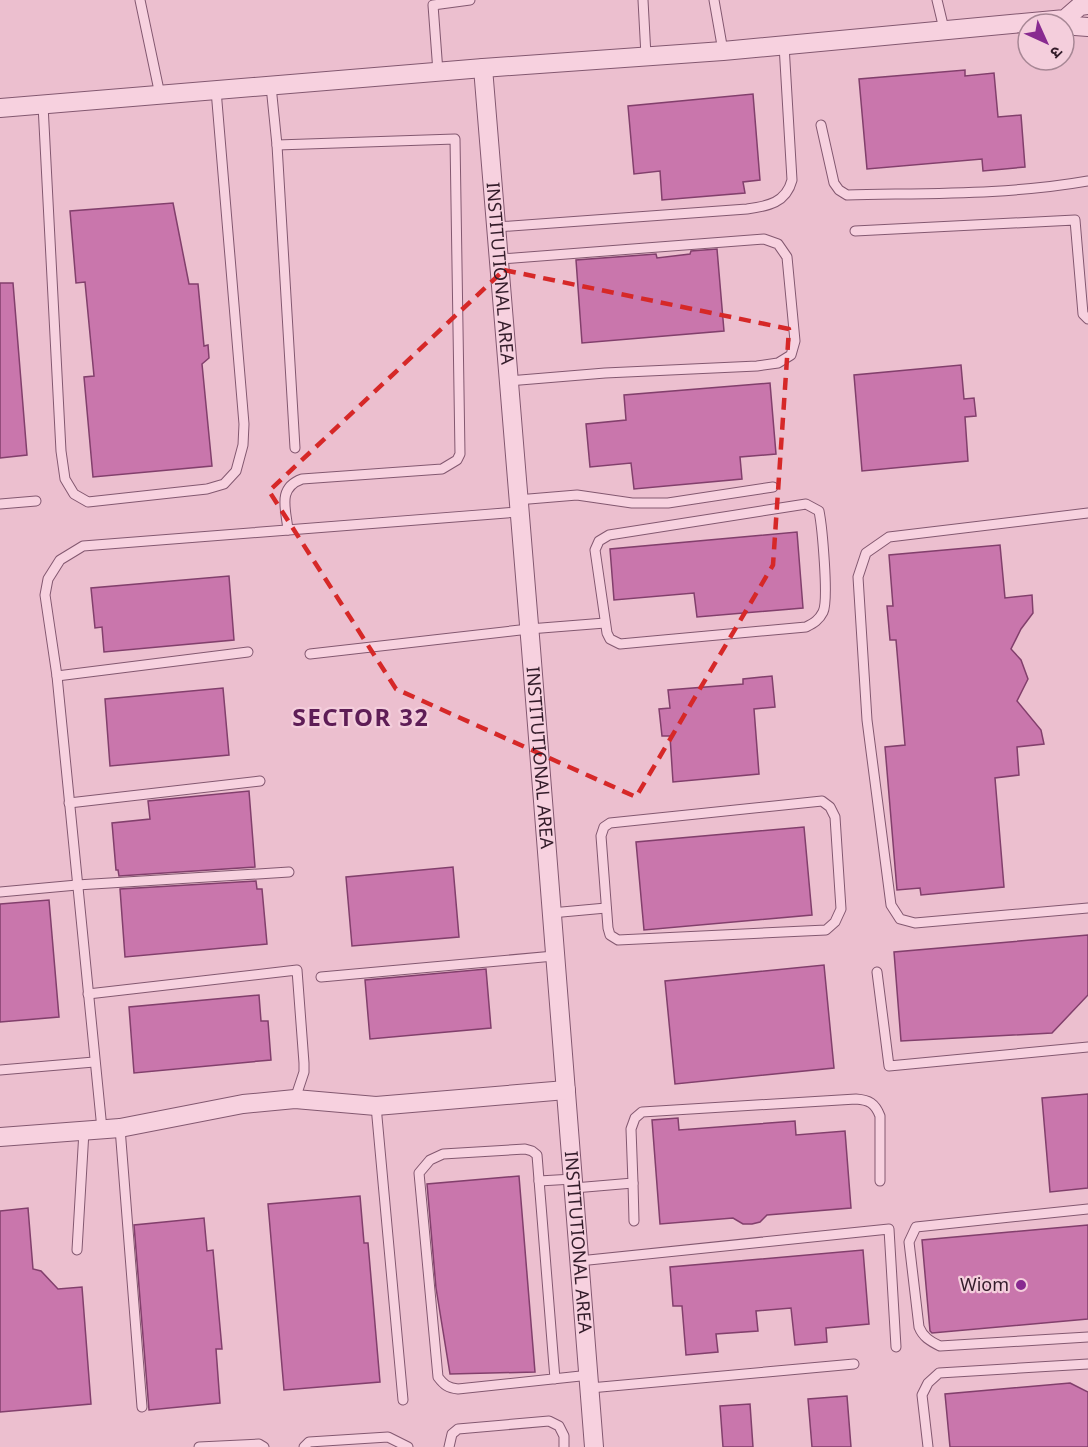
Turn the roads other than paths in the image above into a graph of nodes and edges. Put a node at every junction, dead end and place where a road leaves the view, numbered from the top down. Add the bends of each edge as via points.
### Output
1 (140, 0) edge
2 (470, 0) edge
3 (643, 0) edge
4 (714, 0) edge
5 (937, 0) edge
6 (433, 2) edge
7 (1088, 5) edge
8 (1073, 12) edge
9 (1016, 23) edge
10 (944, 29) junction
11 (784, 45) junction
12 (723, 51) junction
13 (646, 56) junction
14 (483, 68) junction
15 (438, 72) junction
16 (271, 86) junction
17 (216, 90) junction
18 (160, 95) junction
19 (43, 105) junction
20 (0, 108) edge
21 (821, 125) dead end
22 (277, 145) junction
23 (1088, 181) edge
24 (497, 227) junction
25 (855, 231) dead end
26 (500, 259) junction
27 (1088, 319) edge
28 (508, 381) junction
29 (295, 448) dead end
30 (773, 487) dead end
31 (36, 501) dead end
32 (0, 504) edge
33 (518, 506) junction
34 (1088, 513) edge
35 (288, 530) junction
36 (605, 622) junction
37 (529, 629) junction
38 (248, 652) dead end
39 (310, 654) dead end
40 (57, 676) junction
41 (260, 781) dead end
42 (69, 803) junction
43 (289, 872) dead end
44 (77, 885) junction
45 (0, 892) edge
46 (606, 908) junction
47 (1088, 908) edge
48 (551, 913) junction
49 (554, 956) junction
50 (877, 972) dead end
51 (321, 977) dead end
52 (88, 994) junction
53 (1088, 1047) edge
54 (94, 1062) junction
55 (0, 1070) edge
56 (566, 1090) junction
57 (295, 1099) junction
58 (376, 1106) junction
59 (120, 1128) junction
60 (93, 1130) junction
61 (0, 1137) edge
62 (539, 1181) junction
63 (880, 1181) dead end
64 (573, 1183) junction
65 (633, 1184) junction
66 (1088, 1209) edge
67 (634, 1221) dead end
68 (77, 1250) dead end
69 (579, 1261) junction
70 (1088, 1337) edge
71 (896, 1347) dead end
72 (854, 1364) dead end
73 (1088, 1364) edge
74 (555, 1379) junction
75 (590, 1382) junction
76 (403, 1400) dead end
77 (142, 1407) dead end
78 (199, 1447) edge
79 (264, 1447) edge
80 (304, 1447) edge
81 (408, 1447) edge
82 (449, 1447) edge
83 (564, 1447) edge
84 (594, 1447) edge
85 (928, 1447) edge

1 - 18 lane
2 - 6 lane
3 - 13 lane
4 - 12 lane
5 - 10 lane
6 - 15 lane
7 - 8 street
9 - 10 street
10 - 11 street
11 - 12 street
11 - 24 lane via 792,180 782,199 770,206 747,209
12 - 13 street
13 - 14 street
14 - 15 street
14 - 24 street, INSTITUTIONAL AREA
15 - 16 street
16 - 17 street
16 - 22 lane
17 - 18 street
17 - 19 lane via 243,445 236,471 224,484 115,500 88,502 74,494 65,479
18 - 19 street
19 - 20 street
21 - 23 lane via 834,183 847,195 1000,191
22 - 29 lane
22 - 35 lane via 455,139 460,454 442,469 302,479 292,483 285,496
24 - 26 street, INSTITUTIONAL AREA
25 - 27 lane via 1075,220 1083,314
26 - 28 street, INSTITUTIONAL AREA
26 - 28 lane via 764,239 778,244 787,257 795,341 791,355 778,363 757,366
28 - 33 street, INSTITUTIONAL AREA
30 - 33 lane via 668,503 632,504 577,495
31 - 32 lane
33 - 35 lane
33 - 37 street, INSTITUTIONAL AREA
34 - 47 lane via 889,537 867,553 858,577 867,720 891,905 900,919 915,923
35 - 40 lane via 83,546 60,560 48,579 45,595
36 - 36 lane via 610,639 620,644 806,627 818,620 825,609 819,511 806,504 609,535 599,541 595,550
36 - 37 lane
37 - 39 lane
37 - 48 street, INSTITUTIONAL AREA
38 - 40 lane
40 - 42 lane
41 - 42 lane
42 - 44 lane
43 - 44 lane
44 - 45 lane
44 - 52 lane
46 - 46 lane via 601,836 610,823 822,801 835,817 841,909 826,930 618,940 610,935
46 - 48 lane
48 - 49 street, INSTITUTIONAL AREA
49 - 51 lane
49 - 56 street, INSTITUTIONAL AREA
50 - 53 lane via 889,1066
52 - 54 lane
52 - 57 lane via 297,970 304,1072
54 - 55 lane
54 - 60 lane
56 - 58 street
56 - 64 street, INSTITUTIONAL AREA
57 - 58 street
57 - 59 street via 243,1104
58 - 76 lane
59 - 60 street
59 - 77 lane
60 - 61 street
60 - 68 lane
62 - 64 lane
62 - 74 lane
62 - 74 lane via 537,1155 525,1149 443,1154 430,1160 419,1173 438,1377 451,1389
63 - 65 lane via 880,1116 868,1100 856,1099 642,1112 631,1129
64 - 65 lane
64 - 69 street, INSTITUTIONAL AREA
65 - 67 lane
66 - 70 lane via 916,1227 909,1242 919,1327 922,1336 940,1346
69 - 71 lane via 889,1229
69 - 75 street, INSTITUTIONAL AREA
72 - 75 lane
73 - 85 lane via 939,1373 922,1395
74 - 75 lane
75 - 84 street, INSTITUTIONAL AREA
78 - 79 lane
80 - 81 lane via 309,1442 388,1437
82 - 83 lane via 452,1434 458,1429 549,1421 560,1426

